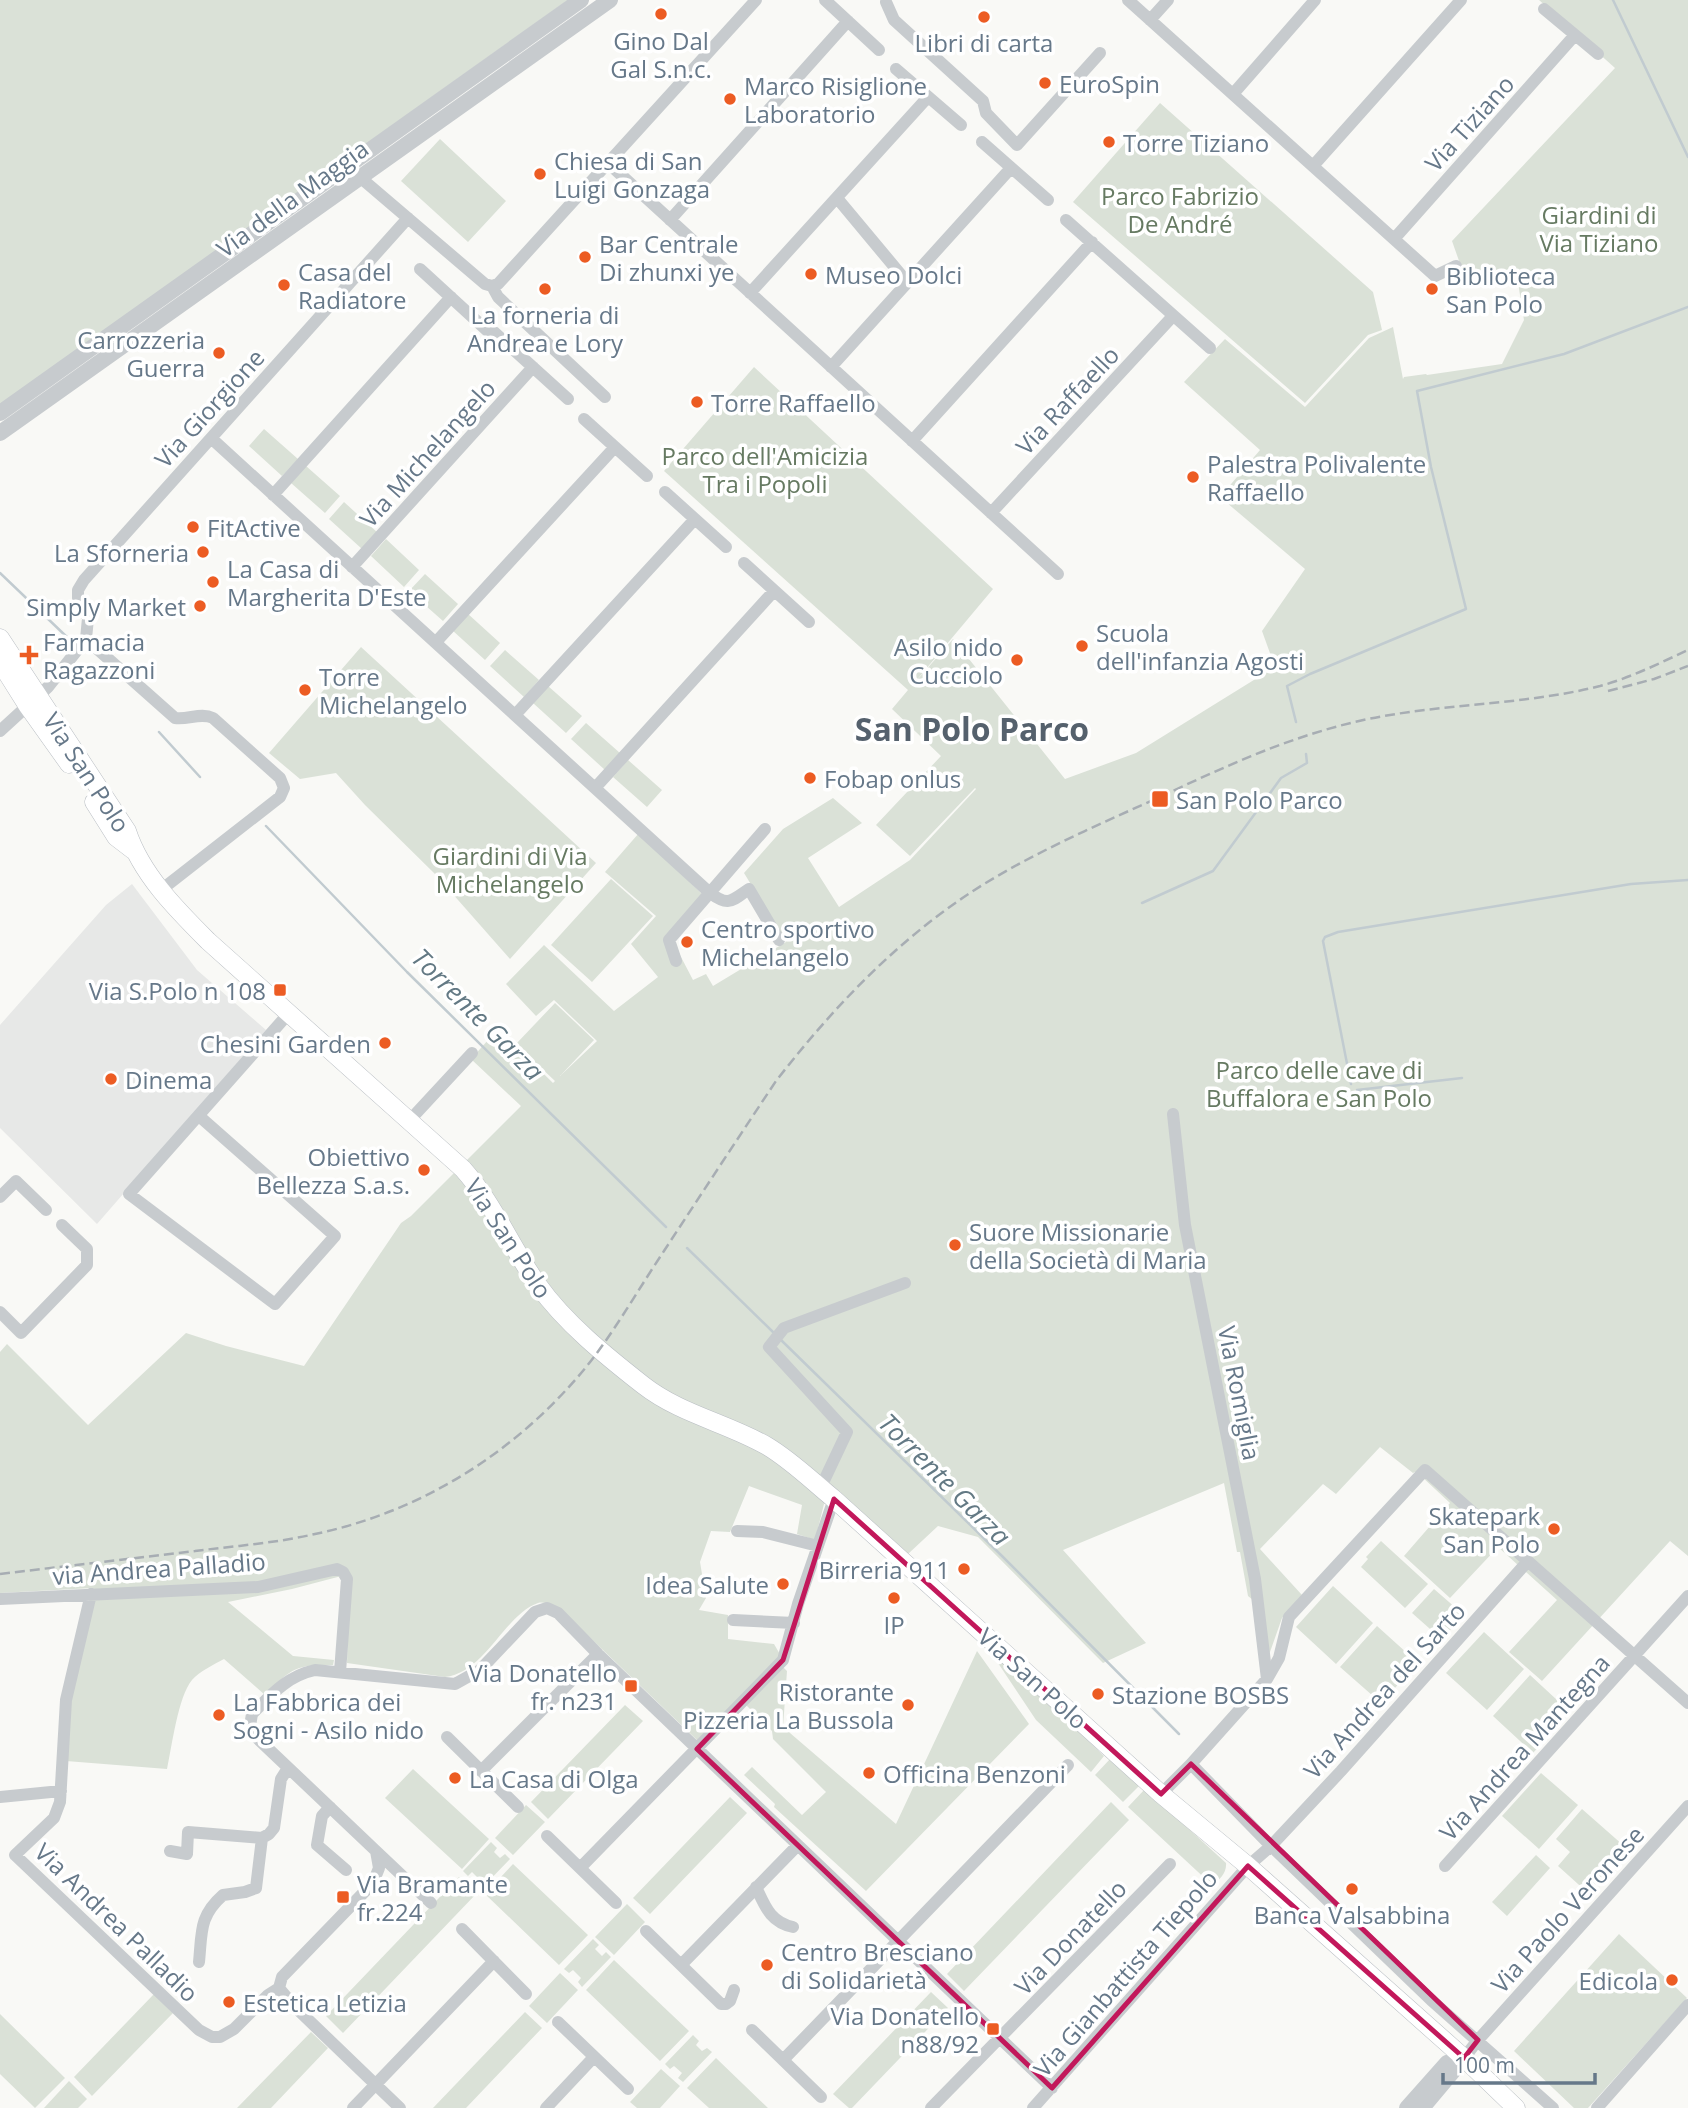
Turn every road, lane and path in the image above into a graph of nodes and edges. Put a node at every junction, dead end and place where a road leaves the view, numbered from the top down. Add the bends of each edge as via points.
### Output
1 (581, 0) edge
2 (610, 0) edge
3 (756, 0) edge
4 (825, 0) edge
5 (1128, 0) edge
6 (1167, 0) edge
7 (1315, 0) edge
8 (1461, 0) edge
9 (887, 1) edge
10 (1544, 9) dead end
11 (1150, 20) junction
12 (848, 21) junction
13 (1575, 35) junction
14 (879, 50) dead end
15 (1100, 53) dead end
16 (1598, 54) dead end
17 (896, 69) dead end
18 (1233, 94) junction
19 (928, 97) junction
20 (961, 125) dead end
21 (982, 142) dead end
22 (608, 163) junction
23 (1312, 166) junction
24 (1011, 168) junction
25 (353, 172) junction
26 (837, 198) junction
27 (1048, 200) dead end
28 (408, 218) junction
29 (670, 220) junction
30 (1066, 220) dead end
31 (1394, 239) junction
32 (1092, 242) junction
33 (1456, 266) dead end
34 (420, 269) dead end
35 (907, 282) junction
36 (492, 286) junction
37 (750, 293) junction
38 (451, 297) junction
39 (1173, 316) junction
40 (1210, 348) dead end
41 (533, 367) junction
42 (831, 367) junction
43 (605, 397) dead end
44 (568, 399) dead end
45 (0, 413) edge
46 (584, 419) dead end
47 (0, 433) edge
48 (211, 438) junction
49 (912, 441) junction
50 (615, 447) junction
51 (647, 476) dead end
52 (665, 492) dead end
53 (274, 495) junction
54 (991, 513) junction
55 (695, 519) junction
56 (726, 547) dead end
57 (744, 563) dead end
58 (352, 567) junction
59 (1058, 574) dead end
60 (774, 591) junction
61 (809, 622) dead end
62 (0, 638) edge
63 (86, 639) junction
64 (436, 642) junction
65 (0, 662) edge
66 (32, 701) junction
67 (515, 715) junction
68 (0, 732) edge
69 (595, 788) junction
70 (765, 829) dead end
71 (161, 890) junction
72 (710, 892) junction
73 (779, 940) dead end
74 (676, 961) dead end
75 (289, 1013) junction
76 (472, 1053) dead end
77 (1172, 1114) dead end
78 (199, 1116) junction
79 (409, 1121) junction
80 (0, 1197) edge
81 (46, 1210) dead end
82 (62, 1225) dead end
83 (905, 1283) dead end
84 (0, 1312) edge
85 (827, 1493) junction
86 (737, 1531) dead end
87 (818, 1546) junction
88 (1528, 1561) junction
89 (91, 1594) junction
90 (1688, 1596) edge
91 (0, 1599) edge
92 (733, 1620) dead end
93 (794, 1623) junction
94 (598, 1654) junction
95 (1634, 1655) junction
96 (340, 1672) junction
97 (1267, 1679) junction
98 (1688, 1703) edge
99 (447, 1737) dead end
100 (697, 1749) junction
101 (1191, 1764) junction
102 (1068, 1765) dead end
103 (288, 1768) junction
104 (481, 1771) junction
105 (61, 1791) junction
106 (1161, 1794) junction
107 (0, 1797) edge
108 (1688, 1806) edge
109 (330, 1807) junction
110 (518, 1807) dead end
111 (547, 1836) dead end
112 (262, 1838) junction
113 (798, 1846) junction
114 (1270, 1846) junction
115 (170, 1851) dead end
116 (376, 1851) junction
117 (1170, 1864) dead end
118 (1248, 1866) junction
119 (1445, 1867) dead end
120 (580, 1868) junction
121 (346, 1870) dead end
122 (756, 1887) junction
123 (431, 1903) dead end
124 (616, 1903) dead end
125 (793, 1927) dead end
126 (461, 1929) dead end
127 (646, 1931) dead end
128 (899, 1942) junction
129 (494, 1961) junction
130 (199, 1962) dead end
131 (681, 1965) junction
132 (279, 1988) junction
133 (734, 1990) dead end
134 (526, 1994) dead end
135 (1688, 2005) edge
136 (558, 2022) dead end
137 (752, 2030) dead end
138 (999, 2039) junction
139 (1478, 2040) junction
140 (594, 2057) junction
141 (783, 2060) junction
142 (1470, 2065) junction
143 (375, 2084) junction
144 (1052, 2088) junction
145 (628, 2089) dead end
146 (821, 2097) dead end
147 (353, 2108) edge
148 (400, 2108) edge
149 (546, 2108) edge
150 (931, 2108) edge
151 (1033, 2108) edge
152 (1407, 2108) edge
153 (1422, 2108) edge
154 (1516, 2108) edge
155 (1553, 2108) edge
156 (1597, 2108) edge

1 - 25 street, Via della Maggia
2 - 25 street, Via della Maggia
3 - 22 street
4 - 12 street
5 - 11 street
6 - 11 street
7 - 18 street
8 - 23 street
9 - 15 street via 894,20 982,101 986,113 1017,145
10 - 13 street
11 - 18 street
12 - 14 street
12 - 29 street
13 - 16 street
13 - 31 street, Via Tiziano
17 - 19 street
18 - 23 street
19 - 20 street
19 - 26 street
21 - 24 street
22 - 29 street
22 - 36 street via 503,280
23 - 31 street
24 - 27 street
24 - 35 street
25 - 28 street
25 - 45 street, Via della Maggia
25 - 47 street, Via della Maggia
26 - 35 street
26 - 37 street
28 - 36 street
28 - 48 street, Via Giorgione
29 - 37 street
30 - 32 street
31 - 33 street via 1435,276
32 - 39 street
32 - 49 street
34 - 38 street
35 - 42 street
36 - 43 street via 498,297
37 - 42 street
38 - 41 street
38 - 53 street
39 - 40 street
39 - 54 street, Via Raffaello
41 - 44 street
41 - 58 street, Via Michelangelo
42 - 49 street
46 - 50 street
48 - 53 street
48 - 63 street, Via Giorgione via 78,590 88,618
49 - 54 street
50 - 51 street
50 - 64 street
52 - 55 street
53 - 58 street
54 - 59 street
55 - 56 street
55 - 67 street
57 - 60 street
58 - 64 street
60 - 61 street
60 - 69 street
62 - 66 main road, Via San Polo
63 - 66 street
63 - 71 street via 175,718 207,715 214,719 280,778 284,788 280,797
64 - 67 street
65 - 66 main road, Via San Polo
66 - 68 street
66 - 71 main road, Via San Polo via 116,837 133,850
67 - 69 street
69 - 72 street
70 - 72 street
71 - 75 main road, Via San Polo via 208,941
72 - 73 street via 728,902 750,889
72 - 74 street via 669,940
75 - 78 street
75 - 79 main road, Via San Polo
76 - 79 street
77 - 97 street, Via Romiglia via 1185,1225 1255,1579
78 - 78 street via 129,1194 275,1304 335,1236
79 - 85 main road, Via San Polo via 481,1190 540,1287 592,1342 655,1394 766,1446
80 - 81 street via 16,1181
82 - 84 street via 87,1249 87,1265 21,1333
83 - 85 street via 784,1328 769,1347 846,1432
85 - 87 street
85 - 106 main road, Via San Polo
86 - 87 street via 763,1532
87 - 93 street
88 - 95 street
88 - 97 street via 1425,1470 1289,1617 1279,1658
88 - 114 street, Via Andrea del Sarto
89 - 91 street, via Andrea Palladio
89 - 96 street, via Andrea Palladio via 258,1587 337,1569 347,1579
89 - 105 street, Via Andrea Palladio via 66,1700
90 - 95 street, Via Andrea Mantegna
92 - 93 street
93 - 100 street via 783,1660
94 - 96 street via 558,1613 547,1608 535,1612 480,1670 455,1684
94 - 100 street
94 - 104 street
95 - 98 street
95 - 119 street, Via Andrea Mantegna
96 - 103 street via 300,1673 252,1714 250,1726 257,1738
97 - 101 street
99 - 104 street
100 - 113 street
100 - 120 street
101 - 106 street
101 - 114 street
102 - 128 street
103 - 109 street
103 - 112 street via 281,1779 274,1828
104 - 110 street
105 - 107 street
105 - 132 street, Via Andrea Palladio via 54,1818 15,1855 199,2030 220,2037
106 - 118 main road, Via San Polo
108 - 139 street, Via Paolo Veronese
109 - 116 street
109 - 121 street via 322,1816 317,1845
111 - 120 street
112 - 115 street via 188,1832 187,1854
112 - 130 street via 256,1888 223,1895 209,1910
113 - 122 street
113 - 128 street
114 - 118 street
114 - 139 street
116 - 123 street
116 - 132 street via 379,1868 373,1883 282,1977
117 - 138 street, Via Donatello
118 - 142 main road, Via San Polo
118 - 144 street, Via Gianbattista Tiepolo
120 - 124 street
122 - 125 street via 768,1913
122 - 131 street
126 - 129 street
127 - 131 street
128 - 138 street
128 - 141 street
129 - 134 street
129 - 143 street
131 - 133 street via 721,2004 730,2001
132 - 143 street
135 - 156 street
136 - 140 street
137 - 141 street
138 - 144 street
138 - 150 street, Via Donatello
139 - 142 street
139 - 155 street
140 - 145 street
140 - 149 street
141 - 146 street
142 - 152 street via 1447,2063
142 - 153 street
142 - 154 main road, Via San Polo
143 - 147 street
143 - 148 street
144 - 151 street, Via Gianbattista Tiepolo

